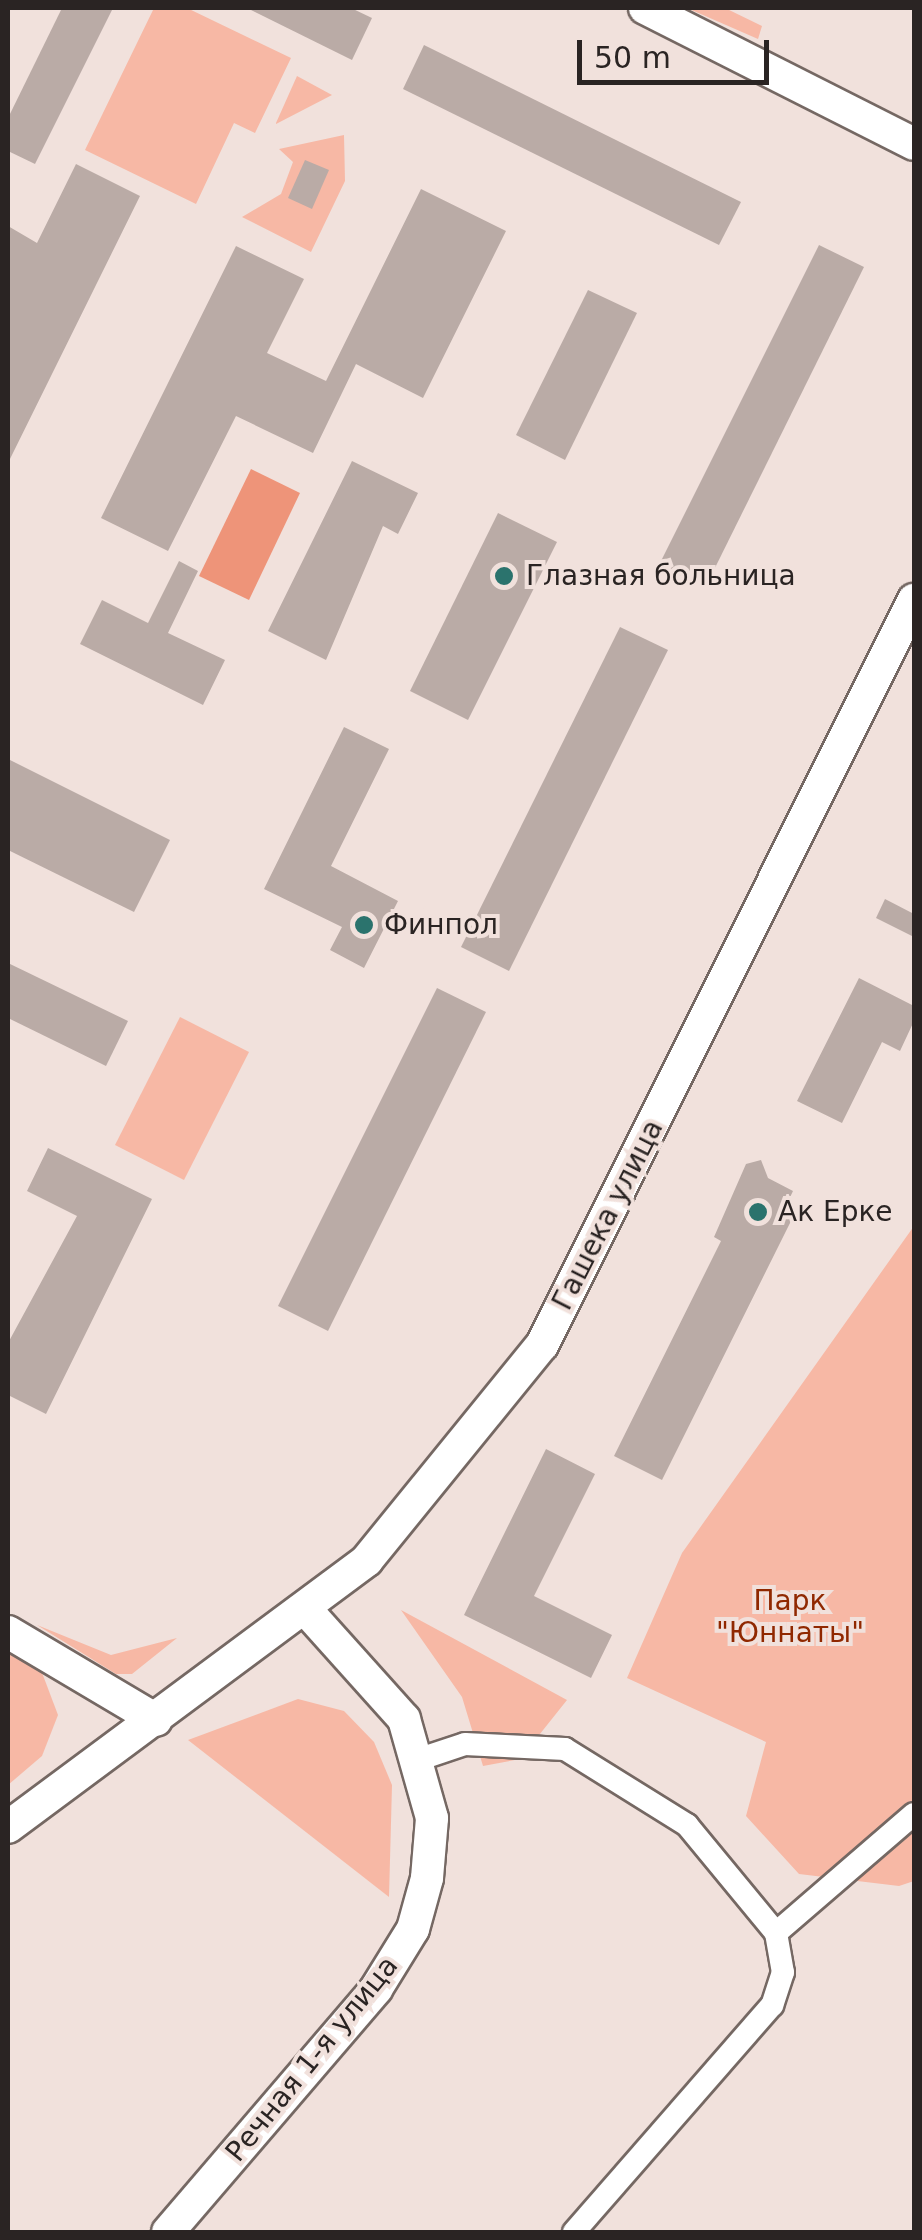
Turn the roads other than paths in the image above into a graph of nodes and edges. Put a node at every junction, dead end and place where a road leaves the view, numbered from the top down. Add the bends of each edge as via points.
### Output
1 (645, 8) edge
2 (914, 144) edge
3 (914, 600) edge
4 (308, 1612) junction
5 (8, 1632) edge
6 (156, 1720) junction
7 (420, 1759) junction
8 (914, 1814) edge
9 (8, 1828) edge
10 (776, 1933) junction
11 (168, 2232) edge
12 (574, 2232) edge

1 - 2 main road
3 - 4 main road, Гашека улица via 542,1344 367,1560
4 - 6 main road, Гашека улица
4 - 7 main road, Речная 1-я улица via 404,1719
5 - 6 main road
6 - 9 main road, Гашека улица
7 - 10 street via 466,1744 565,1750 687,1825
7 - 11 main road, Речная 1-я улица via 432,1818 413,1929 376,1989
8 - 10 street
10 - 12 street via 783,1972 772,2005

